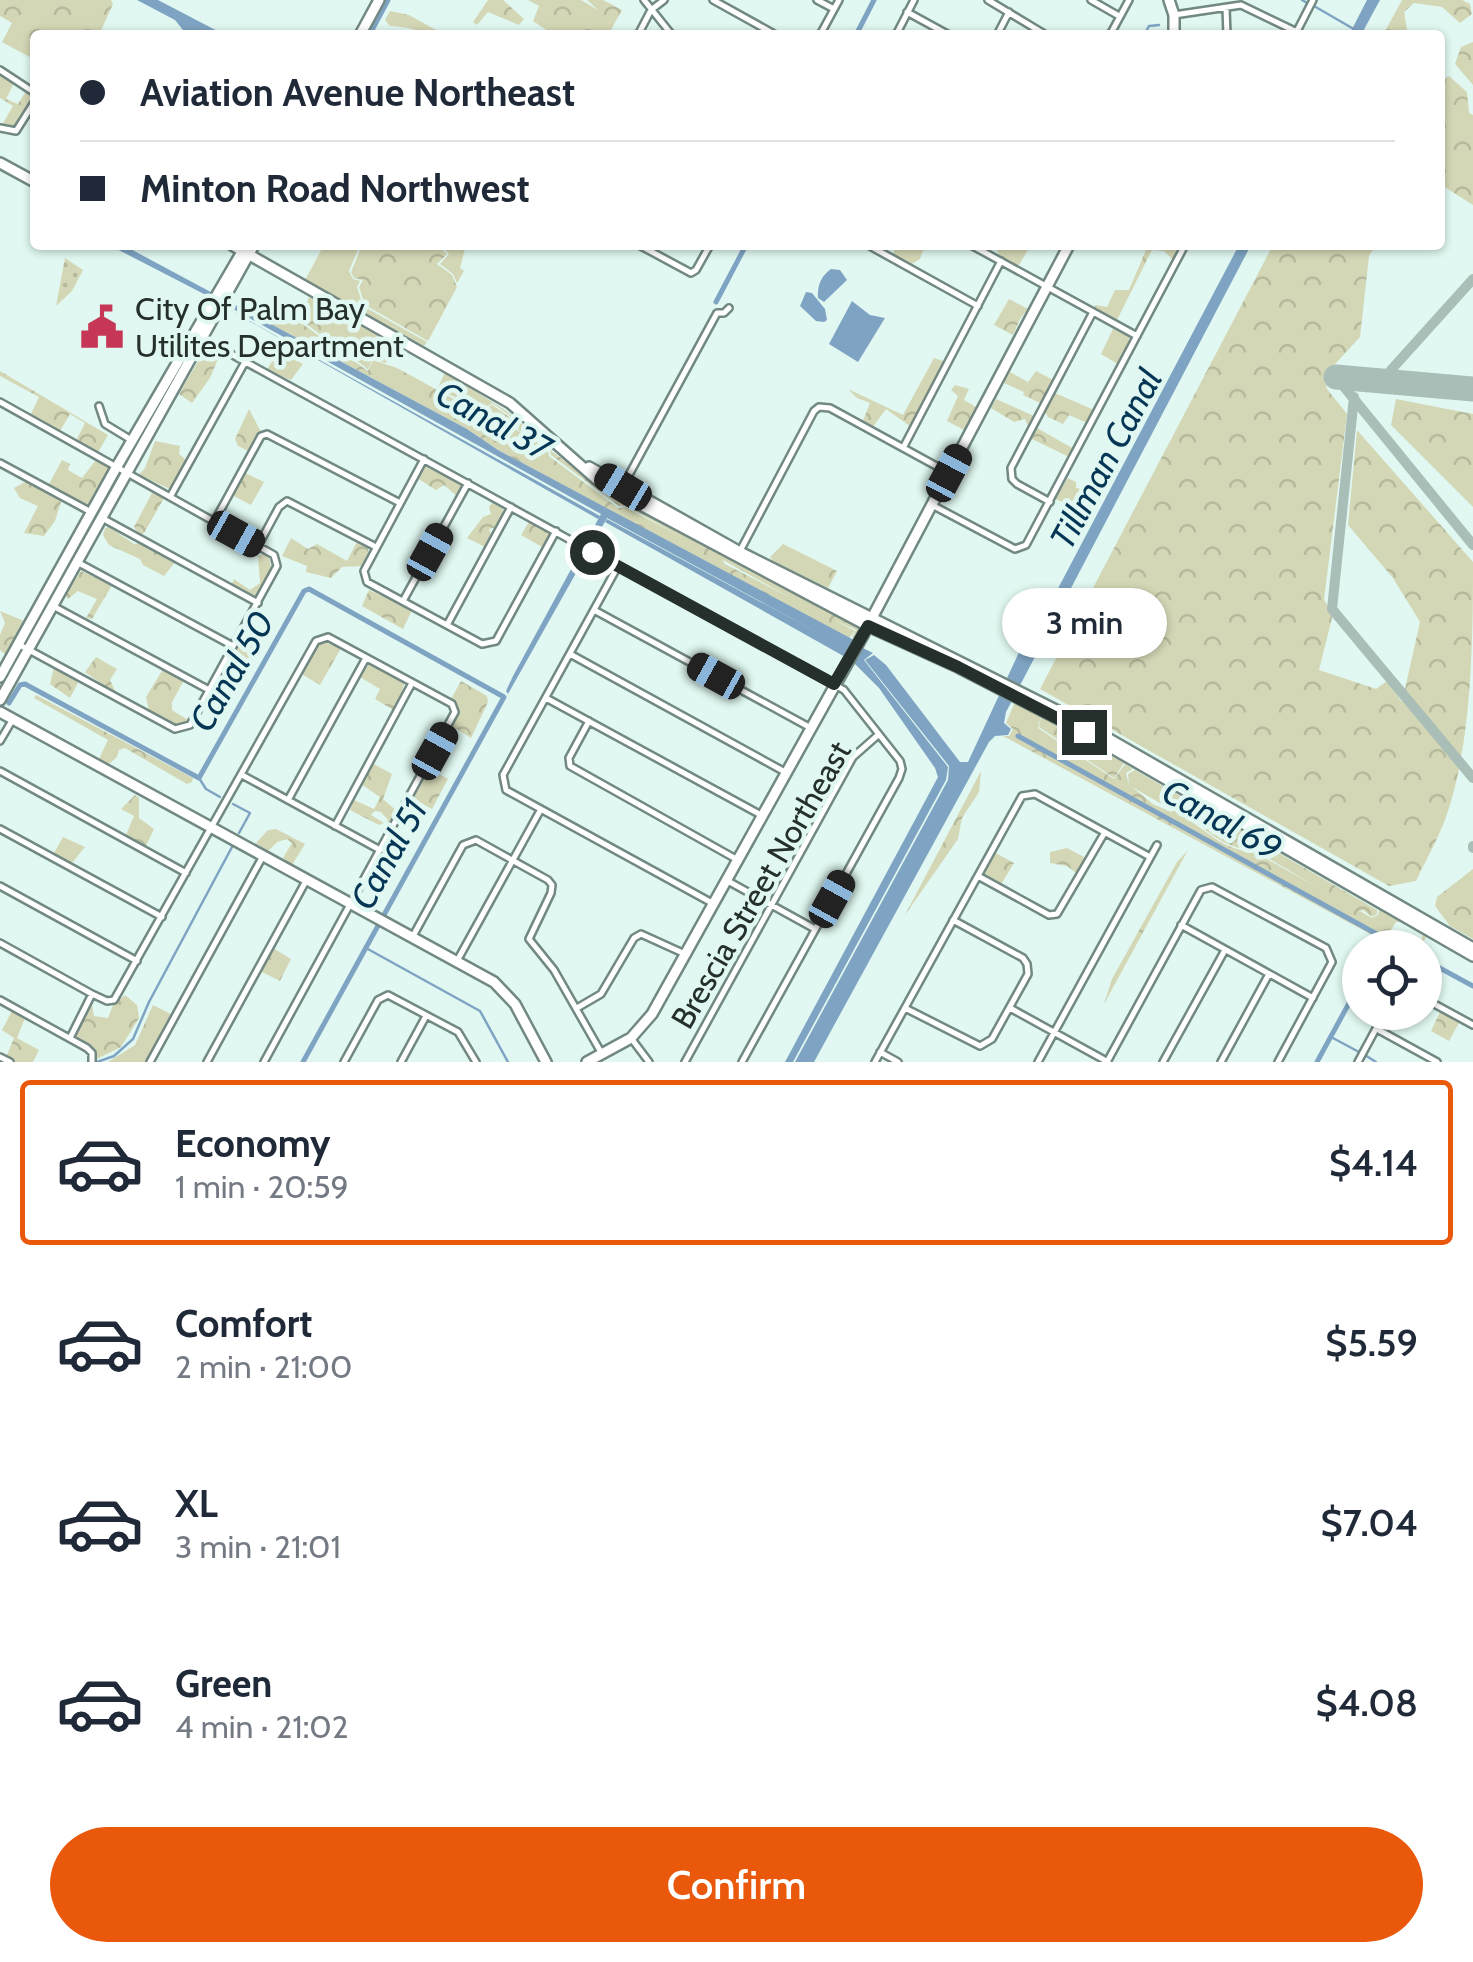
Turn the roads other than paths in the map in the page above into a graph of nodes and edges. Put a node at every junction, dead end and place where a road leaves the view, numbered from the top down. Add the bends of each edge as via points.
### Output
1 (379, 0) edge
2 (644, 0) edge
3 (664, 0) edge
4 (712, 0) edge
5 (817, 0) edge
6 (838, 0) edge
7 (914, 0) edge
8 (988, 0) edge
9 (1091, 0) edge
10 (1129, 0) edge
11 (1169, 0) edge
12 (1313, 0) edge
13 (1226, 7) junction
14 (834, 9) junction
15 (652, 10) junction
16 (908, 12) junction
17 (1010, 12) junction
18 (1174, 15) junction
19 (1119, 16) junction
20 (363, 30) edge
21 (641, 30) edge
22 (668, 30) edge
23 (767, 30) edge
24 (823, 30) edge
25 (899, 30) edge
26 (939, 30) edge
27 (1000, 30) edge
28 (1038, 30) edge
29 (1112, 30) edge
30 (1174, 30) edge
31 (1227, 30) edge
32 (1291, 30) edge
33 (1298, 30) edge
34 (0, 70) edge
35 (30, 90) edge
36 (30, 109) edge
37 (0, 128) edge
38 (0, 163) edge
39 (30, 179) edge
40 (247, 250) edge
41 (250, 250) edge
42 (648, 250) edge
43 (707, 250) edge
44 (877, 250) edge
45 (980, 250) edge
46 (1066, 250) edge
47 (1181, 250) edge
48 (1001, 261) junction
49 (1047, 287) junction
50 (978, 306) junction
51 (729, 308) dead end
52 (1093, 312) junction
53 (1136, 336) junction
54 (200, 337) junction
55 (245, 362) junction
56 (0, 402) edge
57 (99, 406) dead end
58 (137, 443) junction
59 (558, 444) junction
60 (903, 448) junction
61 (424, 460) junction
62 (0, 463) edge
63 (120, 471) junction
64 (949, 473) junction
65 (468, 483) junction
66 (623, 487) junction
67 (170, 498) junction
68 (1050, 502) junction
69 (400, 503) junction
70 (932, 506) junction
71 (512, 507) junction
72 (92, 512) junction
73 (102, 518) junction
74 (214, 522) junction
75 (556, 531) junction
76 (258, 546) junction
77 (376, 547) junction
78 (738, 555) junction
79 (67, 556) junction
80 (77, 562) junction
81 (618, 566) junction
82 (402, 602) junction
83 (258, 603) junction
84 (54, 606) junction
85 (594, 610) junction
86 (447, 626) junction
87 (867, 626) junction
88 (18, 644) junction
89 (233, 646) junction
90 (29, 650) junction
91 (570, 654) junction
92 (366, 658) junction
93 (0, 677) edge
94 (413, 682) junction
95 (834, 684) junction
96 (208, 690) junction
97 (1025, 697) junction
98 (546, 698) junction
99 (0, 700) edge
100 (0, 712) edge
101 (12, 718) junction
102 (590, 722) junction
103 (809, 728) junction
104 (879, 734) junction
105 (0, 742) edge
106 (0, 772) edge
107 (785, 772) junction
108 (241, 775) junction
109 (288, 800) junction
110 (541, 809) junction
111 (761, 816) junction
112 (335, 826) junction
113 (212, 828) junction
114 (0, 829) edge
115 (1105, 832) junction
116 (1157, 845) dead end
117 (380, 850) junction
118 (263, 856) junction
119 (1150, 857) junction
120 (736, 859) junction
121 (512, 860) junction
122 (186, 873) junction
123 (978, 876) junction
124 (307, 880) junction
125 (725, 880) junction
126 (0, 886) edge
127 (351, 904) junction
128 (712, 904) junction
129 (771, 905) junction
130 (162, 917) junction
131 (953, 920) junction
132 (1182, 925) junction
133 (815, 929) junction
134 (412, 937) junction
135 (0, 943) edge
136 (1473, 948) edge
137 (1226, 950) junction
138 (684, 954) junction
139 (1473, 956) edge
140 (137, 961) junction
141 (456, 961) junction
142 (1269, 974) junction
143 (92, 994) junction
144 (1313, 998) junction
145 (0, 1000) edge
146 (577, 1008) junction
147 (905, 1008) junction
148 (1009, 1008) junction
149 (1442, 1008) edge
150 (427, 1015) junction
151 (1473, 1025) edge
152 (1376, 1030) edge
153 (1379, 1030) edge
154 (1054, 1032) junction
155 (70, 1038) junction
156 (630, 1038) junction
157 (880, 1052) junction
158 (602, 1054) junction
159 (0, 1057) edge
160 (10, 1062) edge
161 (92, 1062) edge
162 (150, 1062) edge
163 (207, 1062) edge
164 (264, 1062) edge
165 (344, 1062) edge
166 (401, 1062) edge
167 (476, 1062) edge
168 (546, 1062) edge
169 (586, 1062) edge
170 (648, 1062) edge
171 (685, 1062) edge
172 (742, 1062) edge
173 (875, 1062) edge
174 (898, 1062) edge
175 (1038, 1062) edge
176 (1107, 1062) edge
177 (1163, 1062) edge
178 (1221, 1062) edge
179 (1278, 1062) edge
180 (1358, 1062) edge
181 (1437, 1062) edge

1 - 20 main road
2 - 15 street
3 - 15 street
4 - 23 street
5 - 14 street
6 - 14 street
7 - 16 street
8 - 17 street
9 - 19 street
10 - 19 street
11 - 18 main road
12 - 33 street
13 - 18 street
13 - 31 street
13 - 32 street via 1251,7
14 - 24 street
15 - 21 street
15 - 22 street
16 - 25 street
16 - 26 street
17 - 27 street
17 - 28 street
18 - 30 main road
19 - 29 street
34 - 35 street
36 - 37 street via 16,131
38 - 39 main road
40 - 54 main road
41 - 59 main road via 510,403
42 - 43 street via 688,272
44 - 50 street
45 - 48 street
46 - 49 main road
47 - 53 street
48 - 49 street
48 - 50 street
49 - 52 street
49 - 64 main road
50 - 60 street
51 - 66 street via 717,314
52 - 53 street
52 - 68 street via 1011,468 1016,484
53 - 68 street
54 - 55 street
54 - 58 main road
55 - 61 street
55 - 67 street
56 - 63 street
57 - 58 street via 105,424
58 - 63 main road
59 - 66 main road
59 - 78 main road via 596,480
60 - 64 street
60 - 78 street via 830,408 814,410
61 - 65 street
61 - 69 street
62 - 72 street
63 - 67 street
63 - 72 main road
63 - 73 main road
64 - 70 main road
65 - 71 street
65 - 82 street
66 - 78 main road
67 - 74 street
68 - 70 street via 1020,549
69 - 74 street via 267,434
69 - 77 street
70 - 87 main road
71 - 75 street
71 - 86 street
72 - 79 main road
73 - 80 main road
73 - 83 street
74 - 76 street
75 - 81 street
75 - 86 street via 496,641 482,644
76 - 77 street via 287,501
76 - 83 street via 277,566
77 - 82 street via 363,576
78 - 87 main road
79 - 80 street
79 - 88 main road
80 - 84 main road
80 - 89 street
81 - 85 street
81 - 95 street
82 - 86 street
83 - 89 street
84 - 90 main road
84 - 96 street
85 - 91 street
85 - 103 street
87 - 95 main road
87 - 97 main road
88 - 90 street
88 - 93 main road
89 - 96 street
90 - 96 street via 175,729 190,725
90 - 99 main road
91 - 98 street
91 - 107 street
92 - 94 street
92 - 108 street via 320,637
92 - 109 street
94 - 112 street
94 - 117 street via 455,712
95 - 103 main road
95 - 104 street
97 - 136 main road
97 - 139 main road
98 - 102 street
98 - 110 street via 502,775 506,790
100 - 101 main road
101 - 105 street
101 - 113 main road
102 - 111 street
102 - 120 street via 570,766
103 - 107 main road
104 - 129 street, Brescia Street Northeast via 852,758
104 - 133 street via 902,769
106 - 122 street
107 - 111 main road
108 - 109 street
108 - 113 street
109 - 112 street
110 - 121 street
110 - 128 street
111 - 120 main road
112 - 117 street
113 - 118 main road
113 - 122 street
114 - 130 street
115 - 119 street
115 - 123 street via 1028,793
115 - 123 street via 1057,914
116 - 119 street
117 - 127 street
118 - 124 main road
118 - 162 street
119 - 154 street
120 - 125 main road
121 - 134 street via 476,840 463,845
121 - 141 street
121 - 146 street via 552,885 528,938
122 - 130 street
123 - 131 street
124 - 127 main road
124 - 163 street
125 - 128 main road
125 - 129 street
126 - 140 street
127 - 134 main road
127 - 164 street
128 - 138 main road
129 - 133 street
129 - 171 street, Brescia Street Northeast
130 - 140 street
131 - 147 street
131 - 148 street via 1028,964
132 - 137 street
132 - 144 street via 1201,890 1217,888 1326,948 1332,956
132 - 176 street
133 - 172 street
134 - 141 main road
135 - 143 street
137 - 142 street
137 - 177 street
138 - 146 street via 641,934 602,994
138 - 156 main road via 652,1014
140 - 143 street via 114,1000
141 - 168 main road via 509,996
142 - 144 street
142 - 178 street
143 - 155 street
144 - 179 street
145 - 155 street
146 - 158 street
147 - 148 street via 980,1046 992,1039
147 - 157 street
148 - 154 street
149 - 151 street
150 - 165 street via 384,996
150 - 166 street
150 - 167 street via 463,1036
152 - 180 street
153 - 181 street
154 - 175 street
154 - 176 street
155 - 161 street via 92,1052
156 - 158 main road
156 - 170 street
157 - 173 street
157 - 174 street
158 - 169 main road
159 - 160 street

